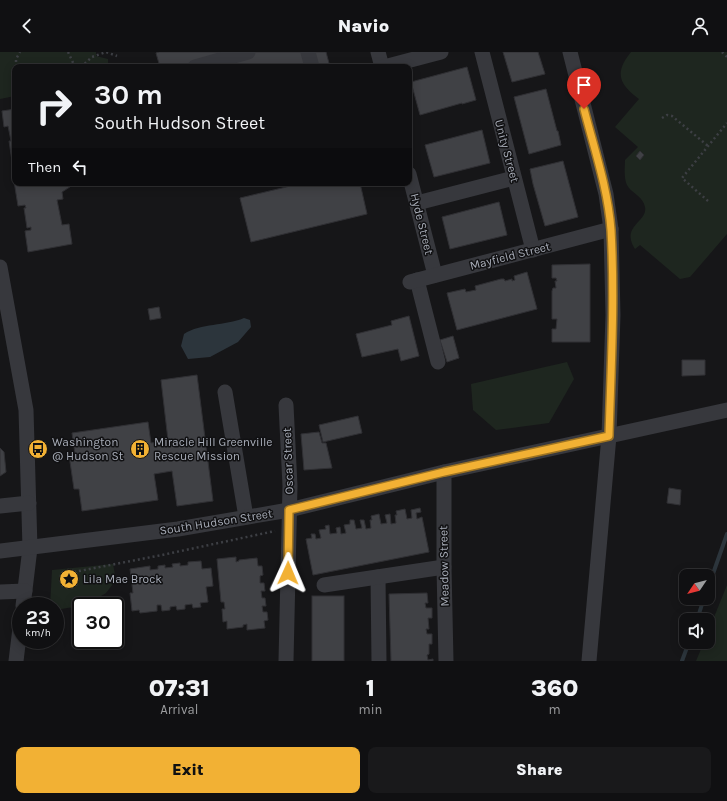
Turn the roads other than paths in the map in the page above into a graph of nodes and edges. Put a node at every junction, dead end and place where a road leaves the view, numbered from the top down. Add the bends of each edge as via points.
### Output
1 (248, 52) edge
2 (308, 52) edge
3 (378, 52) edge
4 (441, 52) edge
5 (482, 52) edge
6 (570, 52) edge
7 (205, 64) edge
8 (311, 64) edge
9 (382, 64) edge
10 (395, 64) edge
11 (514, 178) junction
12 (412, 186) edge
13 (416, 203) junction
14 (611, 229) junction
15 (533, 250) junction
16 (0, 267) edge
17 (435, 275) junction
18 (438, 362) dead end
19 (225, 392) dead end
20 (286, 405) dead end
21 (727, 410) edge
22 (609, 436) junction
23 (444, 472) junction
24 (29, 503) junction
25 (0, 506) edge
26 (289, 510) junction
27 (246, 517) junction
28 (30, 548) junction
29 (0, 551) edge
30 (444, 567) junction
31 (378, 577) junction
32 (324, 585) dead end
33 (25, 591) junction
34 (0, 592) edge
35 (24, 597) edge
36 (17, 649) edge
37 (16, 661) edge
38 (286, 661) edge
39 (379, 661) edge
40 (446, 661) edge
41 (590, 661) edge

1 - 7 street
2 - 8 street
3 - 9 street
4 - 10 street
5 - 11 street, Unity Street
6 - 14 street via 606,194
11 - 13 street
11 - 15 street, Unity Street
12 - 13 street, Hyde Street
13 - 17 street, Hyde Street
14 - 15 street, Mayfield Street
14 - 22 street via 613,315
15 - 17 street, Mayfield Street
16 - 24 street via 26,410
17 - 18 street, Mayfield Street via 413,281
19 - 27 street
20 - 26 street, Oscar Street via 290,468
21 - 22 street, South Hudson Street
22 - 23 street, South Hudson Street
22 - 41 street
23 - 26 street, South Hudson Street
23 - 30 street, Meadow Street
24 - 25 street
24 - 28 street
26 - 27 street, South Hudson Street
26 - 38 street, Oscar Street
27 - 28 street, South Hudson Street
28 - 29 street, South Hudson Street
28 - 33 street
30 - 31 street
30 - 40 street, Meadow Street
31 - 32 street
31 - 39 street
33 - 34 street
33 - 35 street
36 - 37 street

